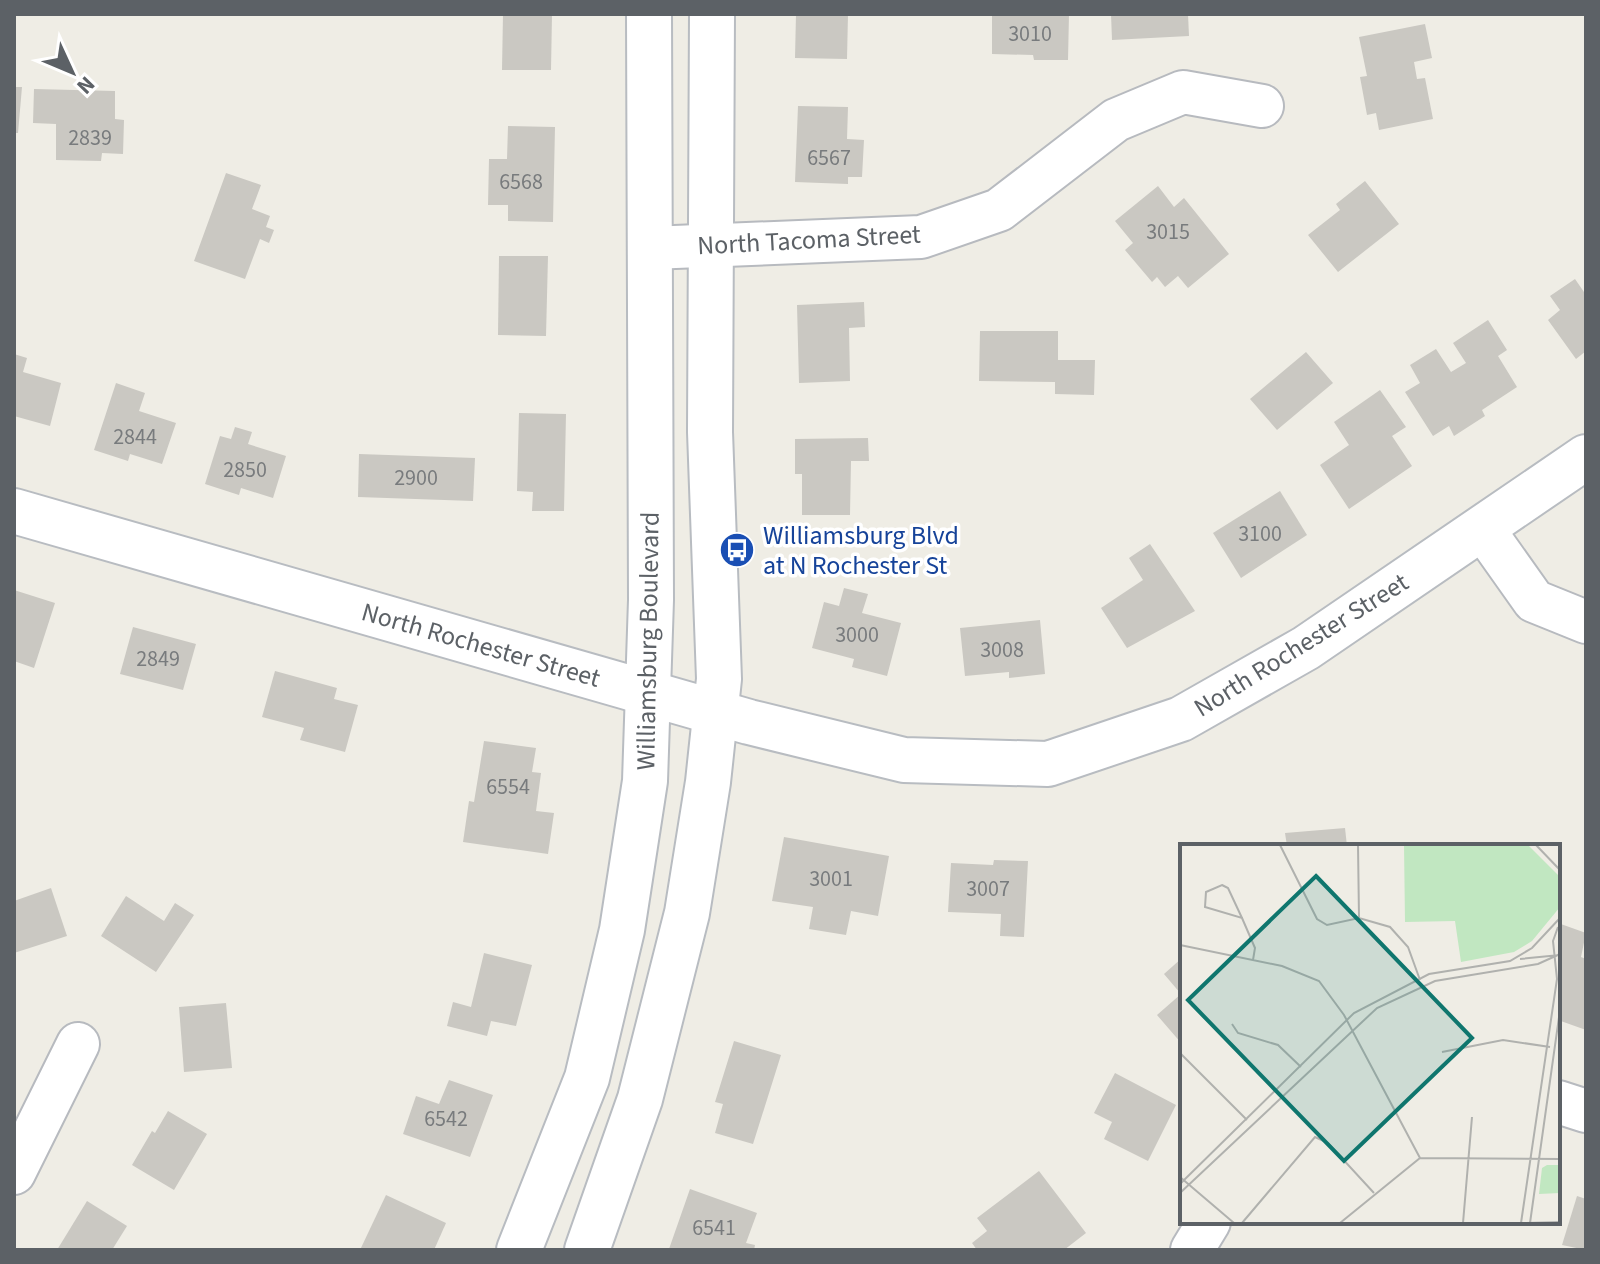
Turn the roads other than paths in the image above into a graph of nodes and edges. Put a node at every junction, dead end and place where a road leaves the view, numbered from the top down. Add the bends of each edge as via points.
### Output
1 (649, 14) edge
2 (712, 14) edge
3 (1262, 106) dead end
4 (711, 245) junction
5 (650, 248) junction
6 (1586, 457) edge
7 (14, 511) edge
8 (1483, 529) junction
9 (1586, 622) edge
10 (648, 693) junction
11 (716, 713) junction
12 (78, 1044) dead end
13 (1560, 1103) edge
14 (1586, 1111) edge
15 (14, 1173) edge
16 (1208, 1224) edge
17 (519, 1250) edge
18 (587, 1250) edge
19 (1192, 1250) edge

1 - 5 main road, Williamsburg Boulevard
2 - 4 main road
3 - 4 street, North Tacoma Street via 1183,92 1116,120 999,210 921,237
4 - 5 street, North Tacoma Street
4 - 11 main road
5 - 10 main road, Williamsburg Boulevard
6 - 8 main road, North Rochester Street
7 - 10 main road, North Rochester Street
8 - 9 street via 1534,601
8 - 11 main road, North Rochester Street via 1306,648 1181,719 1048,764 904,760
10 - 11 main road, North Rochester Street
10 - 17 main road, Williamsburg Boulevard via 645,781 618,945 587,1078
11 - 18 main road via 687,913 640,1099
12 - 15 street
13 - 14 street
16 - 19 street

